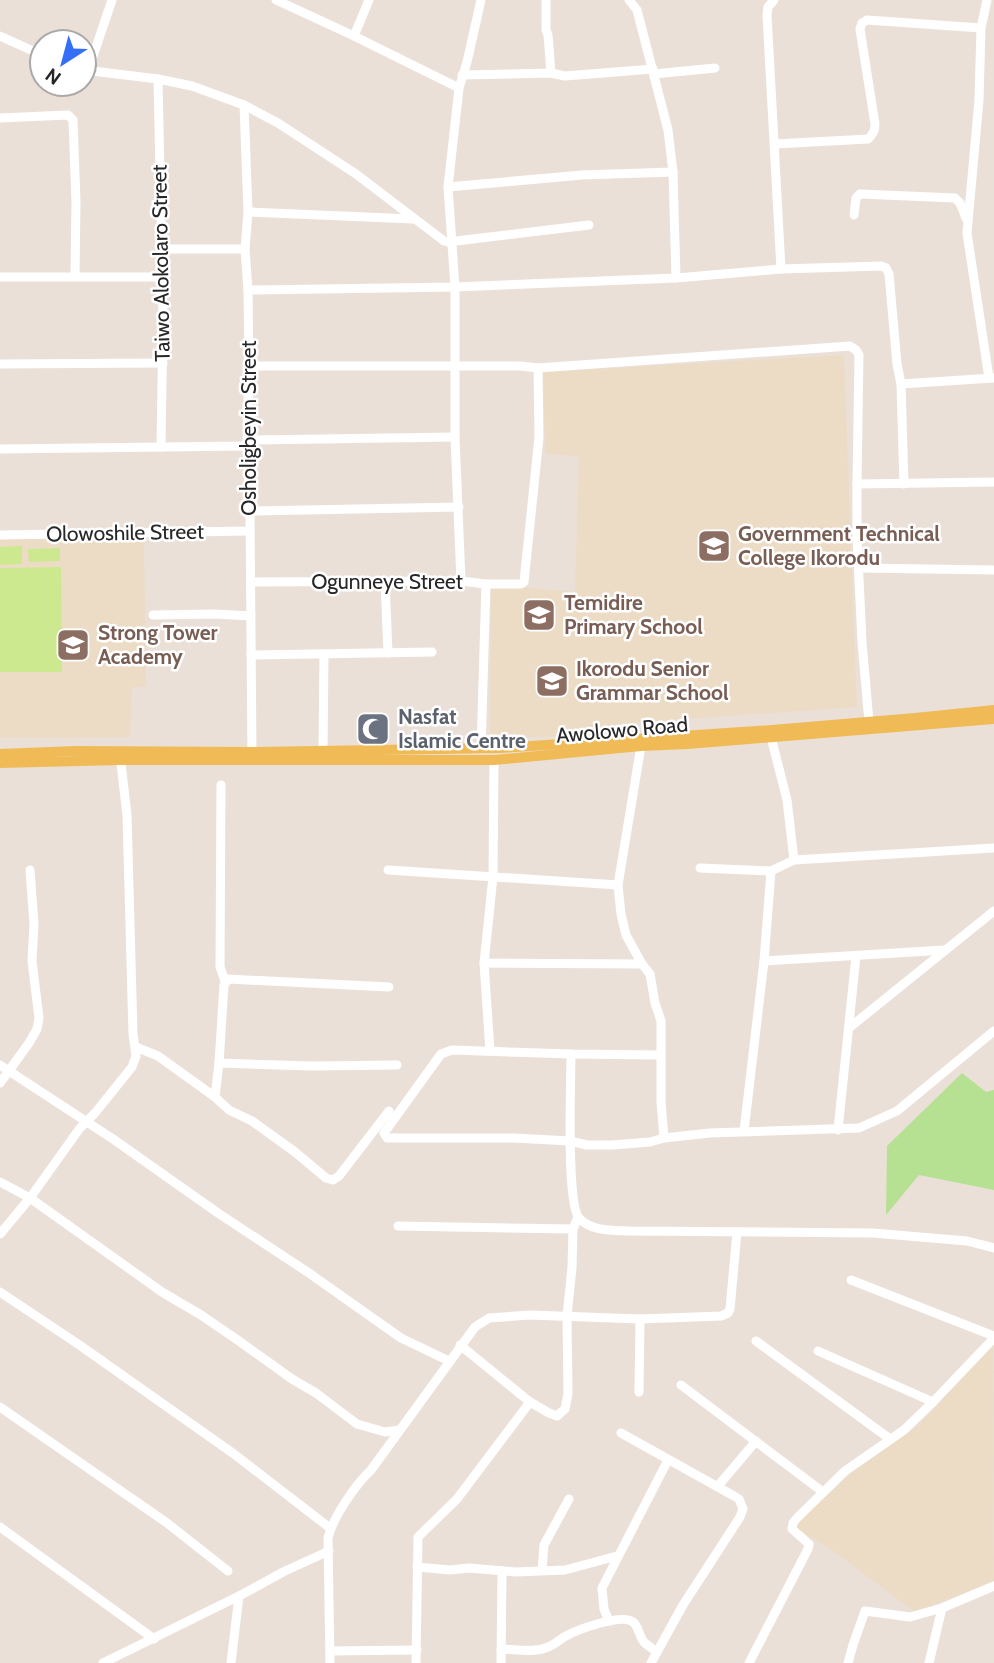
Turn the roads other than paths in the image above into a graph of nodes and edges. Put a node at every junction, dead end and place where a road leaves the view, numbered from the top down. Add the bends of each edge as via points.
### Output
1 (112, 0) edge
2 (276, 0) edge
3 (369, 0) edge
4 (481, 0) edge
5 (546, 0) edge
6 (629, 0) edge
7 (774, 0) edge
8 (987, 0) edge
9 (981, 27) junction
10 (0, 36) edge
11 (354, 36) junction
12 (98, 38) edge
13 (28, 49) edge
14 (715, 68) dead end
15 (654, 71) junction
16 (98, 72) edge
17 (551, 73) junction
18 (462, 75) junction
19 (158, 79) junction
20 (459, 88) junction
21 (244, 105) junction
22 (0, 118) edge
23 (775, 144) junction
24 (673, 172) junction
25 (448, 187) junction
26 (248, 212) junction
27 (854, 215) dead end
28 (414, 219) junction
29 (967, 223) junction
30 (589, 225) dead end
31 (452, 241) junction
32 (160, 249) junction
33 (245, 249) junction
34 (781, 269) junction
35 (75, 276) junction
36 (0, 277) edge
37 (161, 277) junction
38 (676, 278) junction
39 (455, 287) junction
40 (248, 290) junction
41 (163, 363) junction
42 (0, 364) edge
43 (249, 366) junction
44 (455, 366) junction
45 (538, 368) junction
46 (991, 378) edge
47 (901, 384) junction
48 (455, 437) junction
49 (247, 443) junction
50 (161, 447) junction
51 (0, 449) edge
52 (994, 482) edge
53 (857, 484) junction
54 (904, 484) junction
55 (459, 507) junction
56 (250, 511) junction
57 (250, 531) junction
58 (0, 535) edge
59 (860, 568) junction
60 (994, 570) edge
61 (385, 581) junction
62 (461, 581) junction
63 (251, 583) junction
64 (486, 584) junction
65 (153, 615) dead end
66 (251, 616) junction
67 (432, 652) dead end
68 (388, 653) junction
69 (324, 654) junction
70 (251, 655) junction
71 (994, 710) edge
72 (994, 719) edge
73 (869, 722) junction
74 (771, 737) junction
75 (670, 741) junction
76 (641, 746) junction
77 (481, 749) junction
78 (323, 750) junction
79 (0, 754) edge
80 (120, 756) junction
81 (252, 756) junction
82 (494, 760) junction
83 (0, 763) edge
84 (221, 785) dead end
85 (994, 848) edge
86 (794, 860) junction
87 (700, 868) dead end
88 (30, 870) dead end
89 (388, 870) dead end
90 (771, 871) junction
91 (493, 877) junction
92 (618, 885) junction
93 (994, 911) edge
94 (947, 950) junction
95 (856, 956) junction
96 (764, 961) junction
97 (484, 963) junction
98 (642, 964) junction
99 (225, 981) junction
100 (389, 987) dead end
101 (849, 1027) junction
102 (994, 1031) edge
103 (136, 1047) junction
104 (490, 1051) junction
105 (571, 1054) junction
106 (660, 1055) junction
107 (219, 1063) junction
108 (0, 1065) edge
109 (397, 1065) dead end
110 (10, 1071) junction
111 (0, 1083) edge
112 (215, 1097) junction
113 (389, 1111) dead end
114 (86, 1121) junction
115 (838, 1129) junction
116 (744, 1131) junction
117 (664, 1138) junction
118 (570, 1141) junction
119 (0, 1182) edge
120 (30, 1198) junction
121 (579, 1217) junction
122 (398, 1226) dead end
123 (573, 1229) junction
124 (737, 1232) junction
125 (0, 1234) edge
126 (994, 1248) edge
127 (851, 1280) dead end
128 (0, 1292) edge
129 (567, 1315) junction
130 (639, 1319) junction
131 (994, 1337) edge
132 (756, 1341) dead end
133 (460, 1345) junction
134 (818, 1351) dead end
135 (449, 1361) junction
136 (681, 1385) dead end
137 (639, 1392) dead end
138 (530, 1402) junction
139 (933, 1402) junction
140 (0, 1407) edge
141 (399, 1430) junction
142 (621, 1433) dead end
143 (890, 1439) junction
144 (756, 1441) junction
145 (668, 1460) junction
146 (718, 1486) junction
147 (823, 1492) junction
148 (569, 1499) dead end
149 (0, 1527) edge
150 (330, 1528) junction
151 (329, 1551) junction
152 (617, 1556) junction
153 (417, 1567) junction
154 (542, 1570) junction
155 (228, 1571) dead end
156 (502, 1572) junction
157 (994, 1586) edge
158 (239, 1596) junction
159 (942, 1608) junction
160 (610, 1621) junction
161 (154, 1639) junction
162 (501, 1649) junction
163 (417, 1650) junction
164 (330, 1651) junction
165 (657, 1653) junction
166 (103, 1663) edge
167 (231, 1663) edge
168 (330, 1663) edge
169 (416, 1663) edge
170 (501, 1663) edge
171 (651, 1663) edge
172 (749, 1663) edge
173 (848, 1663) edge
174 (929, 1663) edge

1 - 12 street
2 - 11 street
3 - 11 street
4 - 18 street
5 - 17 street
6 - 15 street via 637,10
7 - 23 street via 767,15
8 - 9 street
9 - 23 street via 867,20 860,29 875,124 872,135 867,139
9 - 29 street
10 - 13 street
11 - 20 street
14 - 15 street
15 - 17 street
15 - 24 street
16 - 19 street
17 - 18 street
18 - 20 street
19 - 21 street
19 - 32 street, Taiwo Alokolaro Street
20 - 25 street
21 - 26 street, Osholigbeyin Street
21 - 28 street via 356,174
22 - 35 street via 68,115 74,120
23 - 34 street
24 - 25 street
24 - 38 street
25 - 31 street
26 - 28 street
26 - 33 street, Osholigbeyin Street
27 - 29 street via 860,194 951,197 960,202
28 - 31 street via 444,241
29 - 46 street
30 - 31 street
31 - 39 street
32 - 33 street
32 - 37 street, Taiwo Alokolaro Street
33 - 40 street, Osholigbeyin Street
34 - 38 street
34 - 47 street via 886,268
35 - 36 street
35 - 37 street
37 - 41 street, Taiwo Alokolaro Street
38 - 39 street
39 - 40 street
39 - 44 street
40 - 43 street, Osholigbeyin Street
41 - 42 street
41 - 50 street, Taiwo Alokolaro Street
43 - 44 street
43 - 49 street, Osholigbeyin Street
44 - 45 street
44 - 48 street
45 - 53 street via 850,346 859,355
45 - 64 street, Ogunneye Street via 539,438 524,582
46 - 47 street
47 - 54 street
48 - 49 street
48 - 55 street
49 - 50 street
49 - 56 street, Osholigbeyin Street
50 - 51 street
52 - 54 street
53 - 54 street
53 - 59 street
55 - 56 street
55 - 62 street
56 - 57 street, Osholigbeyin Street
57 - 58 street, Olowoshile Street
57 - 63 street, Osholigbeyin Street
59 - 60 street
59 - 73 street
61 - 62 street, Ogunneye Street
61 - 63 street, Ogunneye Street
61 - 68 street
62 - 64 street, Ogunneye Street
63 - 66 street, Osholigbeyin Street
64 - 77 street
65 - 66 street
66 - 70 street, Osholigbeyin Street
67 - 68 street
68 - 69 street
69 - 70 street
69 - 78 street
70 - 81 street, Osholigbeyin Street
71 - 73 main road, Awolowo Road
72 - 74 main road, Awolowo Road
73 - 75 main road, Awolowo Road
74 - 75 main road, Awolowo Road
74 - 86 street via 787,800
75 - 76 main road, Awolowo Road
75 - 77 main road, Awolowo Road
76 - 82 main road, Awolowo Road
76 - 92 street
77 - 78 main road, Awolowo Road
78 - 81 main road, Awolowo Road
79 - 80 main road, Awolowo Road via 76,751
80 - 81 main road, Awolowo Road
80 - 83 main road, Awolowo Road
80 - 103 street via 127,815
81 - 82 main road, Awolowo Road
82 - 91 street
84 - 99 street via 220,967
85 - 86 street
86 - 90 street
87 - 90 street
88 - 110 street via 32,961 39,1018 37,1029
89 - 91 street
90 - 96 street
91 - 92 street
91 - 97 street
92 - 98 street via 626,935
93 - 94 street
94 - 95 street
94 - 101 street
95 - 96 street
95 - 101 street
96 - 116 street
97 - 98 street
97 - 104 street
98 - 106 street via 650,974 661,1021
99 - 100 street
99 - 107 street
101 - 115 street
102 - 115 street via 897,1111 859,1128
103 - 112 street via 158,1056
103 - 114 street via 132,1067
104 - 105 street
104 - 118 street via 441,1054 387,1127 387,1138
105 - 106 street
105 - 118 street
106 - 117 street
107 - 109 street
107 - 112 street
108 - 110 street
110 - 111 street
110 - 114 street
112 - 113 street via 333,1180
114 - 120 street
114 - 135 street via 401,1338
115 - 116 street
116 - 117 street
117 - 118 street via 612,1145
118 - 121 street via 573,1206
119 - 120 street
120 - 125 street
120 - 141 street via 356,1424 386,1432
121 - 123 street
121 - 124 street via 590,1226 613,1230
122 - 123 street
123 - 129 street
124 - 126 street via 873,1233 967,1241
124 - 130 street via 728,1312
127 - 131 street
128 - 150 street via 234,1454
129 - 130 street
129 - 133 street via 489,1318
129 - 138 street via 565,1409 556,1416
130 - 137 street
131 - 139 street
132 - 143 street
133 - 135 street
133 - 138 street
134 - 139 street
135 - 141 street
136 - 144 street
138 - 153 street via 457,1499 418,1537
139 - 143 street
140 - 155 street
141 - 150 street
142 - 145 street
143 - 147 street
144 - 146 street
144 - 147 street
145 - 146 street
145 - 152 street
146 - 165 street via 739,1499 743,1509
147 - 172 street via 793,1523 792,1529 806,1540 808,1549
148 - 154 street via 544,1545
149 - 161 street
150 - 151 street
151 - 158 street
151 - 164 street
152 - 154 street via 565,1570
152 - 160 street via 602,1592
153 - 156 street
153 - 163 street
154 - 156 street
156 - 162 street
157 - 159 street
158 - 161 street
158 - 167 street
159 - 173 street via 910,1617 865,1611
159 - 174 street
160 - 162 street via 571,1633 545,1648
160 - 165 street via 632,1621
161 - 166 street
162 - 170 street
163 - 164 street
163 - 169 street
164 - 168 street
165 - 171 street

